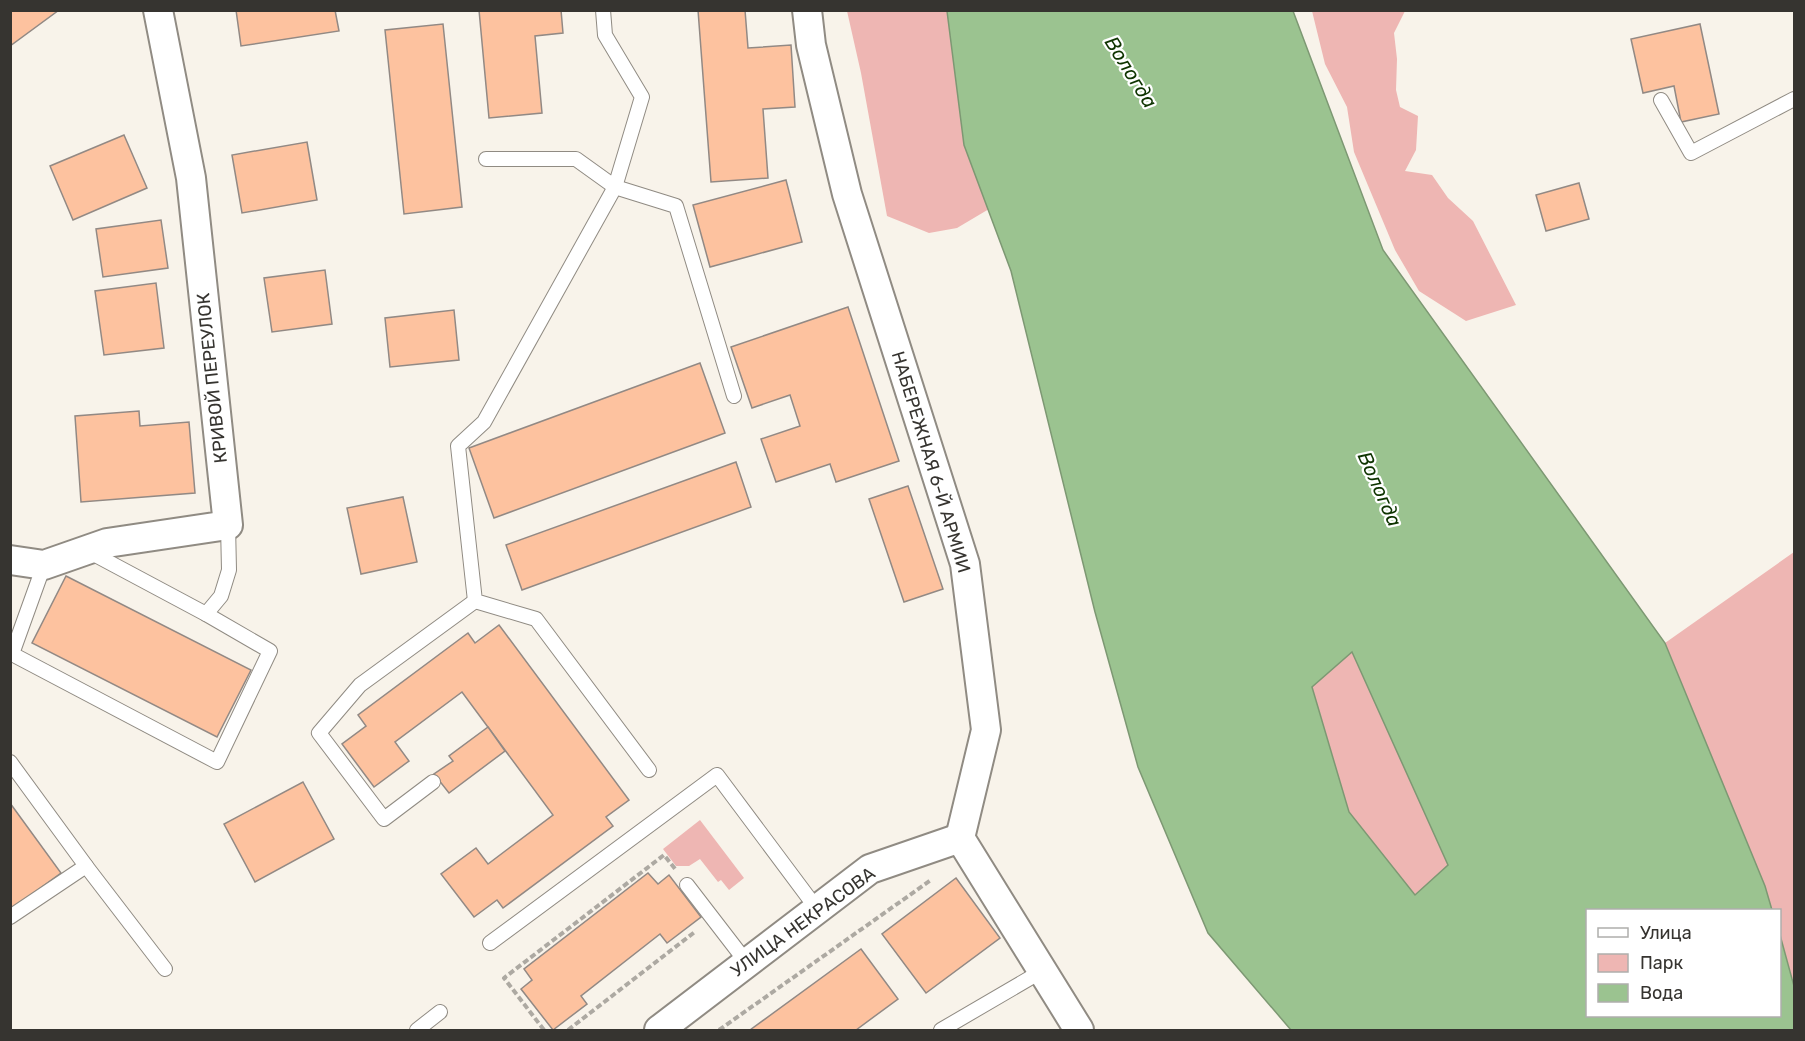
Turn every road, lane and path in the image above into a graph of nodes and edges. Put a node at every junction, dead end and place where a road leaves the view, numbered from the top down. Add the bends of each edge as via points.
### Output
1 (158, 10) edge
2 (603, 10) edge
3 (807, 10) edge
4 (1794, 99) edge
5 (1662, 100) dead end
6 (486, 159) dead end
7 (615, 187) junction
8 (734, 396) dead end
9 (228, 525) junction
10 (86, 550) junction
11 (10, 560) edge
12 (44, 565) junction
13 (475, 601) junction
14 (206, 614) junction
15 (10, 762) edge
16 (649, 770) dead end
17 (433, 782) dead end
18 (960, 838) junction
19 (86, 866) junction
20 (933, 879) dead end
21 (687, 885) joint
22 (817, 909) junction
23 (10, 918) edge
24 (713, 918) junction
25 (490, 944) dead end
26 (747, 963) junction
27 (165, 969) dead end
28 (1042, 971) junction
29 (440, 1012) dead end
30 (417, 1030) edge
31 (544, 1030) edge
32 (568, 1030) edge
33 (658, 1030) edge
34 (719, 1030) edge
35 (941, 1030) edge
36 (1079, 1030) edge

1 - 9 street, КРИВОЙ ПЕРЕУЛОК via 191,178
2 - 7 lane via 605,35 642,97
3 - 18 street, НАБЕРЕЖНАЯ 6-Й АРМИИ via 811,45 847,194 965,564 986,729
4 - 5 lane via 1691,153
6 - 7 lane via 576,159
7 - 8 lane via 676,206
7 - 13 lane via 484,422 458,446
9 - 10 street via 107,543
9 - 14 lane via 229,570 221,596
10 - 12 street
10 - 14 lane
11 - 12 street
12 - 14 lane via 12,654 217,762 270,651
13 - 16 lane via 536,619
13 - 17 lane via 360,685 319,734 384,819
15 - 19 lane
18 - 22 street, УЛИЦА НЕКРАСОВА via 870,869
18 - 28 street
19 - 23 lane
19 - 27 lane
20 - 34 path
21 - 24 lane
21 - 31 path via 664,855 504,978
22 - 25 lane via 717,775
22 - 26 street, УЛИЦА НЕКРАСОВА
24 - 26 lane
24 - 32 path
26 - 33 street, УЛИЦА НЕКРАСОВА
28 - 35 lane
28 - 36 street
29 - 30 lane

